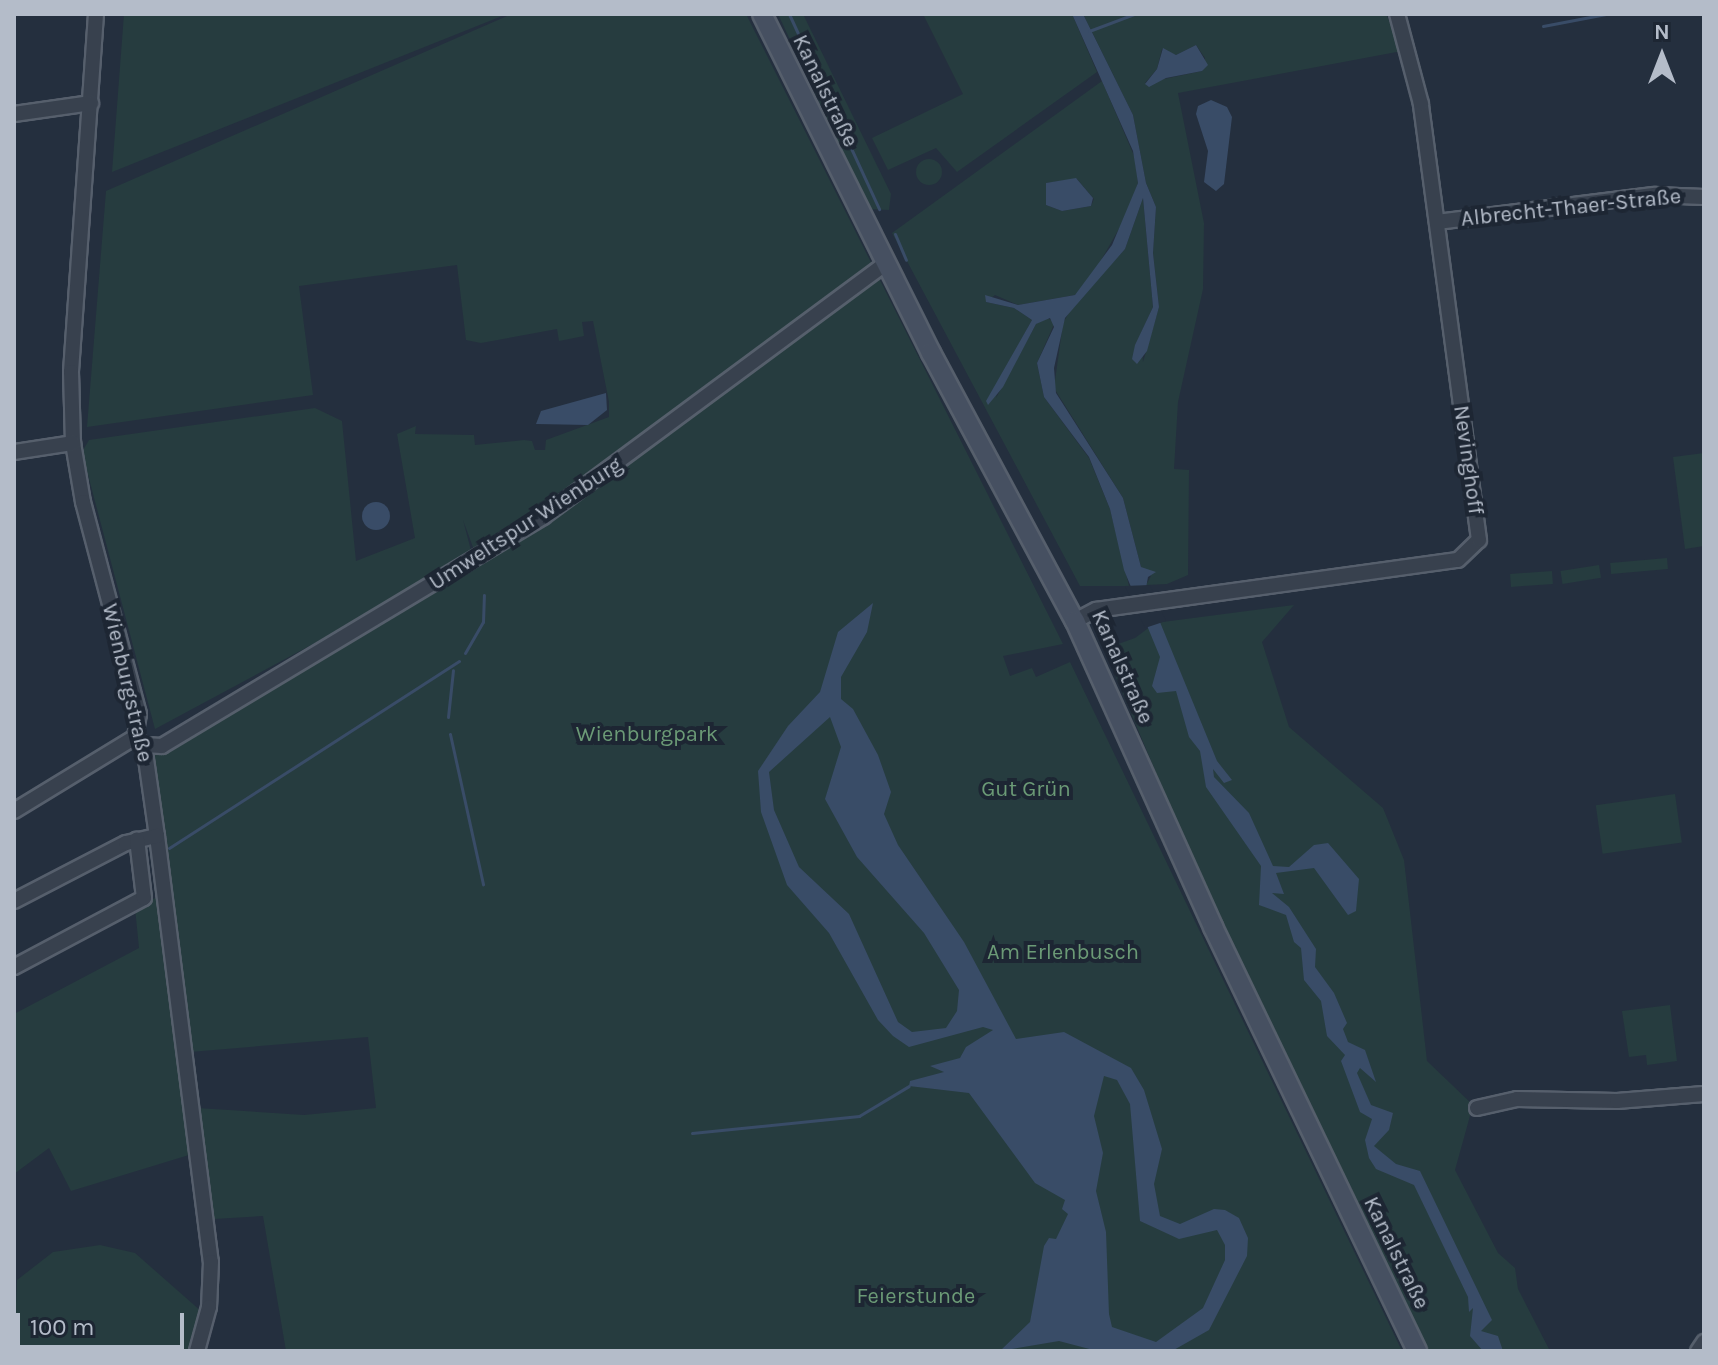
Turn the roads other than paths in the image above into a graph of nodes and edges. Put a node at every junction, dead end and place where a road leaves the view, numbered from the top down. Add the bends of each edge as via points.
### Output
1 (96, 14) edge
2 (762, 14) edge
3 (1397, 14) edge
4 (91, 103) junction
5 (14, 114) edge
6 (1704, 197) edge
7 (1437, 222) junction
8 (886, 263) junction
9 (73, 443) junction
10 (14, 452) edge
11 (1075, 621) junction
12 (139, 741) junction
13 (14, 811) edge
14 (157, 836) junction
15 (137, 839) junction
16 (14, 901) edge
17 (14, 967) edge
18 (1704, 1094) edge
19 (1477, 1108) dead end
20 (1704, 1342) edge
21 (197, 1351) edge
22 (1417, 1351) edge
23 (1698, 1351) edge

1 - 4 street, Wienburgstraße
2 - 8 main road, Kanalstraße
3 - 7 street, Nevinghoff via 1416,73
4 - 5 street
4 - 9 street, Wienburgstraße via 71,372
6 - 7 street, Albrecht-Thaer-Straße via 1655,195
7 - 11 street, Nevinghoff via 1478,526 1474,548 1458,560 1096,610
8 - 11 main road, Kanalstraße
8 - 12 street, Umweltspur Wienburg via 543,517 162,746
9 - 10 street
9 - 12 street, Wienburgstraße via 81,497 139,714
11 - 22 main road, Kanalstraße via 1213,927
12 - 13 street, Umweltspur Wienburg
12 - 14 street, Wienburgstraße
14 - 15 street
14 - 21 street, Wienburgstraße via 211,1262 209,1307
15 - 16 street
15 - 17 street via 144,898
18 - 19 street via 1617,1101 1517,1099
20 - 23 street

